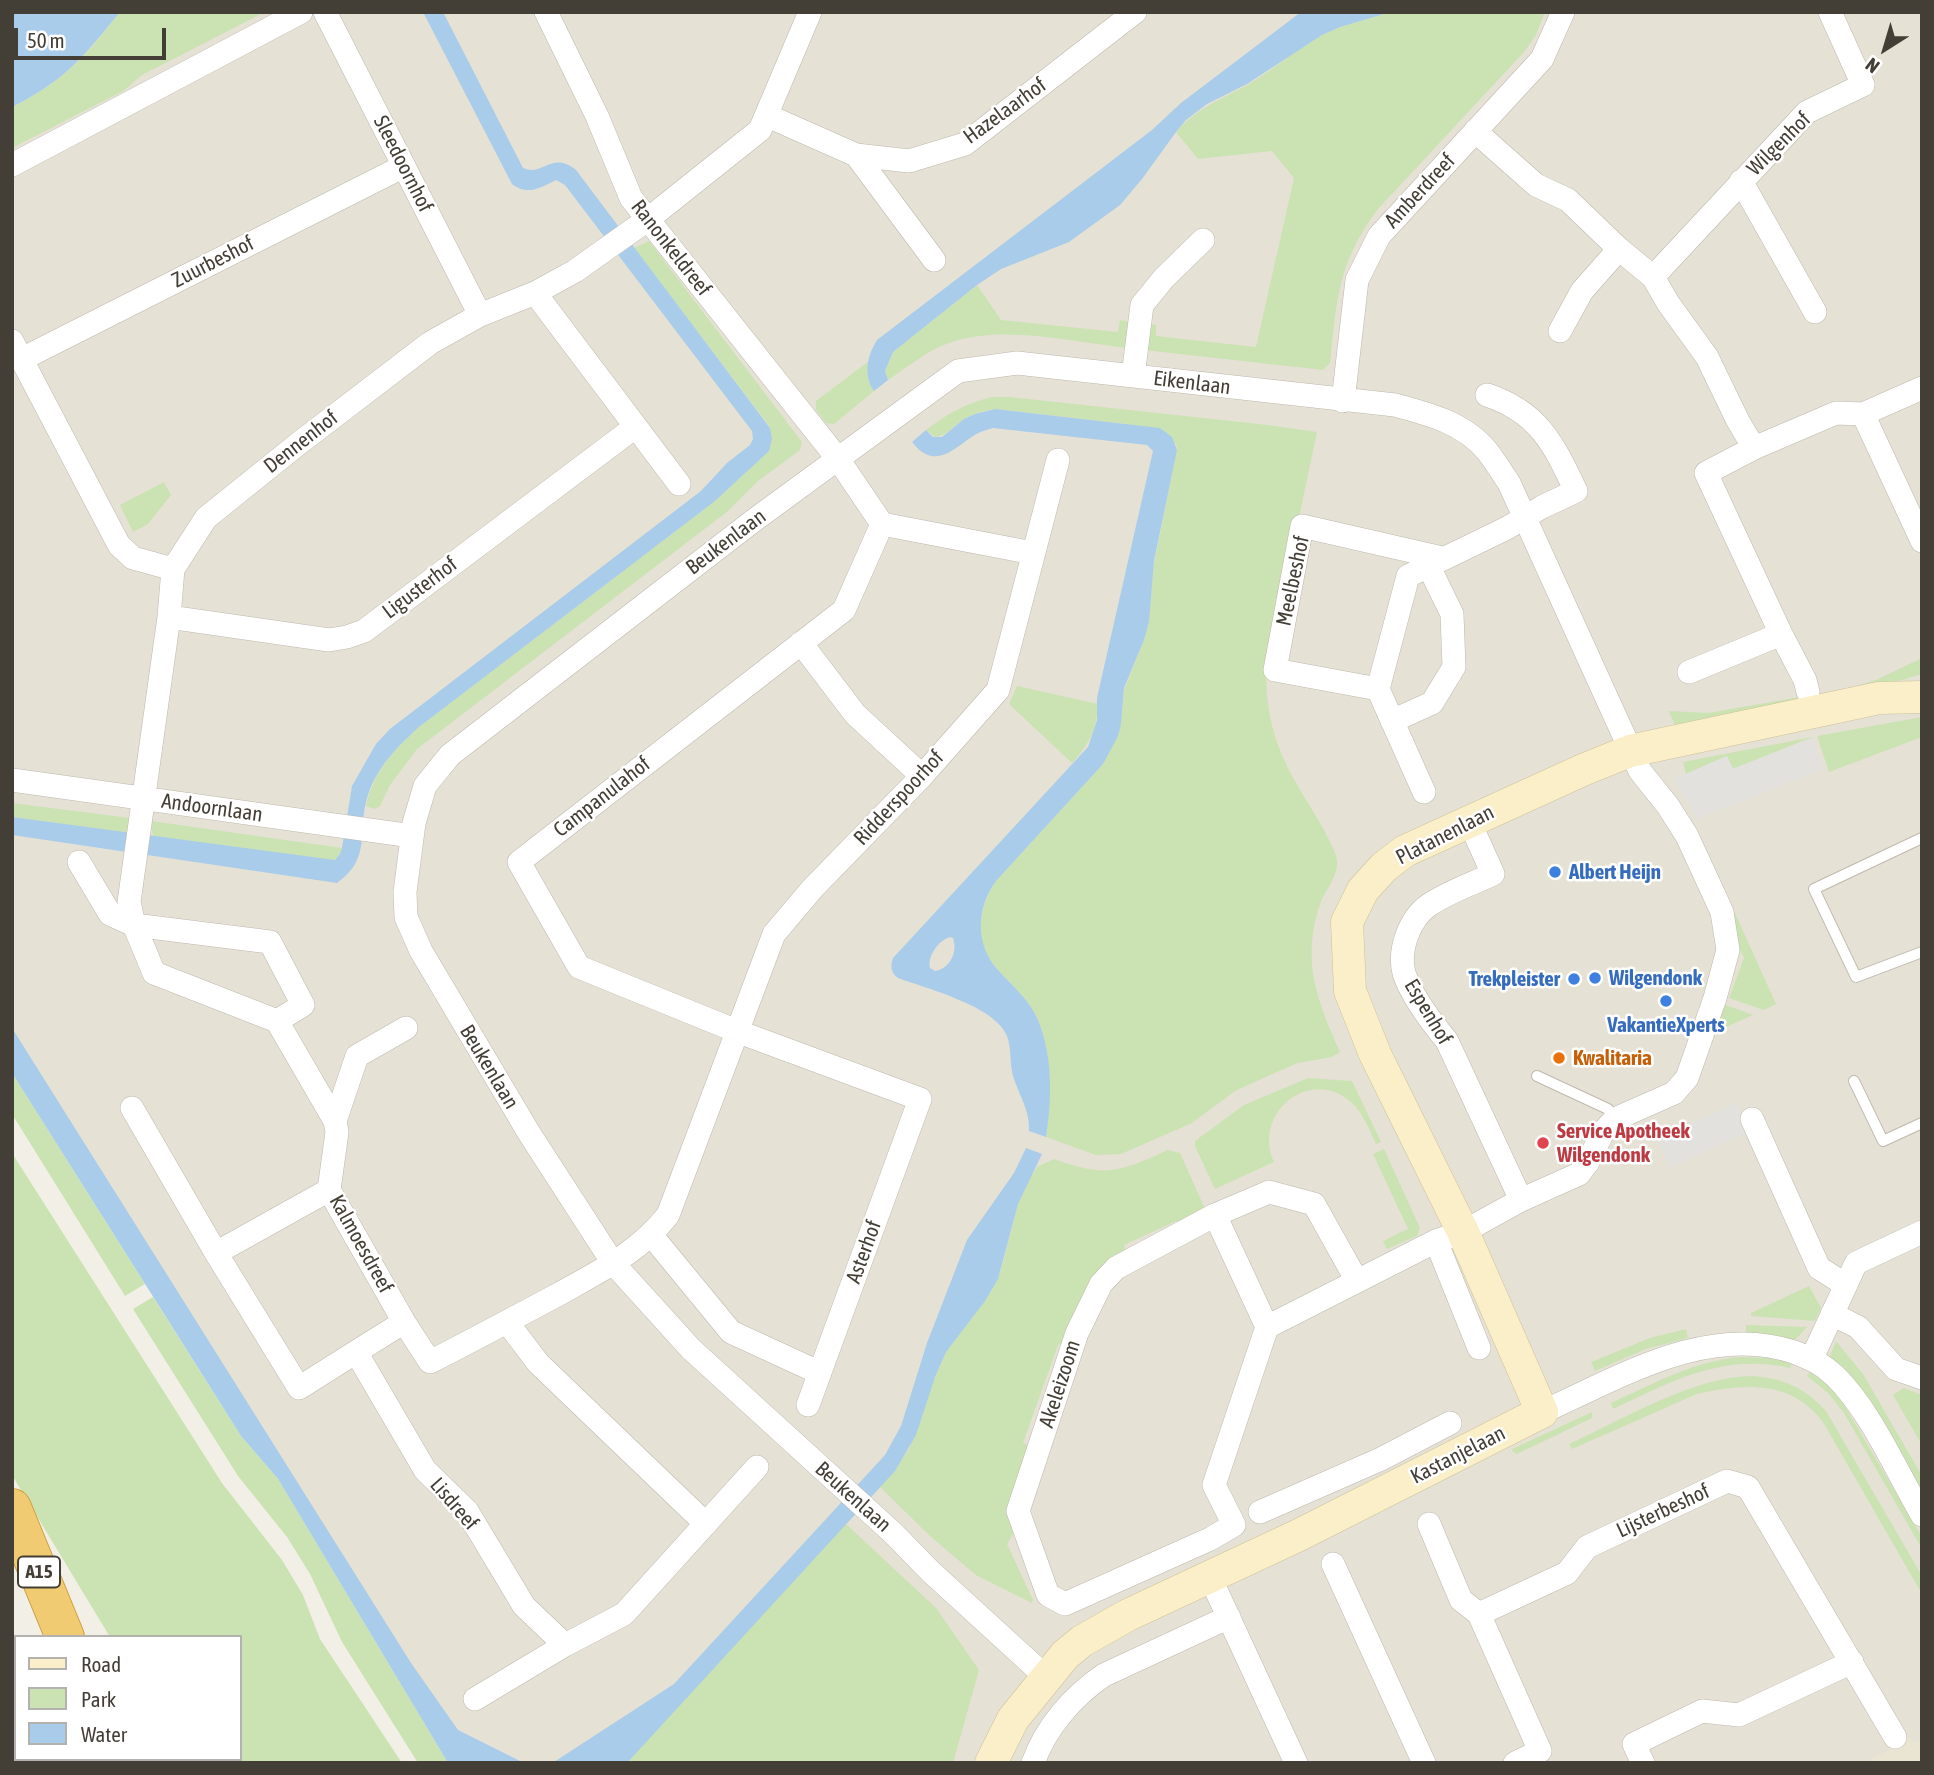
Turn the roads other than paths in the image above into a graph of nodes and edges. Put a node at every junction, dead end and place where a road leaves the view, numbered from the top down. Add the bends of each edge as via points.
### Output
1 (301, 12) edge
2 (325, 12) edge
3 (545, 12) edge
4 (1135, 12) edge
5 (1563, 12) edge
6 (1830, 12) edge
7 (804, 14) edge
8 (768, 116) junction
9 (1475, 131) junction
10 (856, 155) junction
11 (12, 165) edge
12 (404, 166) junction
13 (1741, 181) junction
14 (638, 225) junction
15 (1202, 240) dead end
16 (1619, 249) junction
17 (934, 260) dead end
18 (1653, 277) junction
19 (534, 293) junction
20 (1815, 313) dead end
21 (481, 315) junction
22 (1560, 331) dead end
23 (17, 350) edge
24 (1133, 376) junction
25 (1922, 388) edge
26 (1487, 395) dead end
27 (1343, 401) junction
28 (1863, 414) junction
29 (635, 427) junction
30 (1754, 448) junction
31 (838, 459) junction
32 (1058, 460) dead end
33 (680, 484) dead end
34 (1524, 516) junction
35 (883, 524) junction
36 (1922, 541) edge
37 (1033, 553) junction
38 (1435, 562) junction
39 (173, 569) junction
40 (169, 617) junction
41 (1781, 634) junction
42 (801, 643) junction
43 (1689, 672) dead end
44 (1922, 680) edge
45 (1378, 689) junction
46 (1808, 692) dead end
47 (1922, 696) edge
48 (1880, 698) junction
49 (1392, 720) junction
50 (1630, 751) junction
51 (922, 776) junction
52 (12, 779) edge
53 (1424, 792) dead end
54 (145, 798) junction
55 (1469, 821) junction
56 (412, 836) junction
57 (1922, 838) edge
58 (79, 862) dead end
59 (134, 925) junction
60 (1922, 952) edge
61 (277, 1021) junction
62 (406, 1028) dead end
63 (739, 1032) junction
64 (1536, 1076) dead end
65 (1854, 1081) dead end
66 (132, 1108) dead end
67 (1615, 1119) junction
68 (1752, 1119) dead end
69 (335, 1121) junction
70 (1922, 1123) edge
71 (329, 1189) junction
72 (1521, 1200) junction
73 (1215, 1215) junction
74 (1922, 1232) edge
75 (652, 1236) junction
76 (1450, 1236) junction
77 (216, 1253) junction
78 (613, 1263) junction
79 (1357, 1281) junction
80 (1846, 1285) junction
81 (1832, 1314) junction
82 (404, 1322) junction
83 (508, 1322) junction
84 (1267, 1327) junction
85 (1479, 1349) dead end
86 (356, 1352) junction
87 (1812, 1359) junction
88 (820, 1373) junction
89 (1922, 1378) edge
90 (808, 1405) dead end
91 (1542, 1412) junction
92 (1450, 1423) dead end
93 (1418, 1441) junction
94 (757, 1467) dead end
95 (1432, 1470) junction
96 (1284, 1502) junction
97 (12, 1508) edge
98 (1260, 1512) dead end
99 (1922, 1516) edge
100 (706, 1524) junction
101 (1429, 1524) dead end
102 (1299, 1535) junction
103 (1333, 1564) dead end
104 (12, 1569) edge
105 (1209, 1575) junction
106 (1479, 1614) junction
107 (1229, 1617) junction
108 (54, 1635) edge
109 (64, 1635) edge
110 (565, 1645) junction
111 (1852, 1662) junction
112 (1046, 1677) junction
113 (475, 1699) dead end
114 (1895, 1737) dead end
115 (991, 1763) edge
116 (1033, 1763) edge
117 (1296, 1763) edge
118 (1424, 1763) edge
119 (1515, 1763) edge
120 (1643, 1763) edge

1 - 11 street
2 - 12 street, Sleedoornhof
3 - 14 street, Ranonkeldreef via 597,116
4 - 10 street, Hazelaarhof via 965,144 909,161
5 - 9 street, Amberdreef via 1542,58
6 - 13 street, Wilgenhof via 1863,85 1807,112
7 - 8 street, Dennenhof
8 - 10 street, Hazelaarhof
8 - 14 street, Dennenhof via 760,130
9 - 16 street via 1536,185 1568,200
9 - 27 street, Amberdreef via 1379,236 1357,280
10 - 17 street, Hazelaarhof
12 - 21 street, Sleedoornhof
12 - 23 street, Zuurbeshof
13 - 18 street, Wilgenhof
13 - 20 street
14 - 19 street, Dennenhof via 575,271
14 - 31 street, Ranonkeldreef
15 - 24 street via 1142,305
16 - 18 street
16 - 22 street via 1582,291
18 - 30 street via 1707,357
19 - 21 street, Dennenhof
19 - 29 street
21 - 39 street, Dennenhof via 430,343 206,518
23 - 39 street via 119,545 133,558
24 - 27 street, Eikenlaan
24 - 31 street, Eikenlaan via 1017,363 958,371
25 - 28 street
26 - 34 street via 1510,404 1538,425 1576,492
27 - 34 street, Eikenlaan via 1395,405 1463,429 1487,450
28 - 30 street via 1836,413
28 - 36 street
29 - 33 street
29 - 40 street, Ligusterhof via 364,631 329,640
30 - 41 street via 1706,473
31 - 35 street
31 - 56 street, Beukenlaan via 450,755 425,786
32 - 37 street, Ridderspoorhof
34 - 38 street
34 - 50 street, Eikenlaan
35 - 37 street
35 - 42 street, Campanulahof via 844,610
37 - 51 street, Ridderspoorhof via 998,690
38 - 45 street via 1408,576
38 - 45 street, Meelbeshof via 1302,526 1275,670
38 - 49 street via 1452,614 1454,667 1432,703
39 - 40 street, Dennenhof
40 - 54 street, Dennenhof
41 - 43 street
41 - 46 street
42 - 51 street via 855,713
42 - 63 street, Campanulahof via 519,862 579,967
44 - 48 street, Platanenlaan
45 - 49 street
47 - 48 street, Platanenlaan
48 - 50 street, Platanenlaan
49 - 53 street
50 - 55 street, Platanenlaan
50 - 67 street, Eikenlaan via 1687,836 1722,912 1728,950 1687,1078 1674,1093
51 - 63 street, Ridderspoorhof via 774,934
52 - 54 street, Andoornlaan
54 - 56 street, Andoornlaan
54 - 59 street, Dennenhof via 129,902
55 - 72 street, Espenhof via 1493,874 1416,916 1405,944 1404,973 1432,1024 1447,1041
55 - 76 street, Platanenlaan via 1405,851 1384,867 1363,890 1347,922 1349,990
56 - 78 street, Beukenlaan via 405,905 421,951
57 - 60 lane via 1814,889 1856,977
58 - 59 street via 110,914
59 - 61 street, Dennenhof via 154,973
59 - 61 street via 270,942 303,1005
61 - 69 street
62 - 69 street, Kalmoesdreef via 357,1056
63 - 75 street, Ridderspoorhof via 668,1215
63 - 88 street, Asterhof via 920,1099
64 - 67 lane via 1608,1109
65 - 70 lane via 1883,1142
66 - 77 street
67 - 72 street via 1579,1174
68 - 80 street via 1819,1268
69 - 71 street, Kalmoesdreef
71 - 77 street
71 - 82 street, Kalmoesdreef
72 - 76 street
73 - 79 street, Akeleizoom via 1269,1192 1314,1204
73 - 84 street
73 - 84 street, Akeleizoom via 1116,1268 1101,1284 1077,1333 1018,1511 1048,1595 1065,1604 1234,1525 1214,1485
74 - 80 street via 1856,1263
75 - 78 street
75 - 88 street via 731,1332
76 - 79 street
76 - 85 street
76 - 91 street, Platanenlaan
77 - 86 street via 299,1388
78 - 83 street
78 - 112 street, Beukenlaan via 691,1349
79 - 84 street
80 - 81 street
81 - 87 street
81 - 89 street via 1858,1327 1896,1369
82 - 83 street via 430,1362
82 - 86 street
83 - 100 street via 538,1363
86 - 110 street, Lisdreef via 425,1471 467,1511 524,1606
87 - 91 street, Kastanjelaan via 1778,1347 1698,1348 1657,1361
87 - 99 street, Kastanjelaan via 1852,1395
88 - 90 street, Asterhof
91 - 95 street, Kastanjelaan
92 - 93 street, Kastanjelaan
93 - 95 street
93 - 96 street, Kastanjelaan
94 - 100 street
95 - 102 street, Kastanjelaan
96 - 98 street, Kastanjelaan
96 - 102 street
97 - 109 highway, A15
100 - 110 street via 624,1614
101 - 106 street via 1461,1600
102 - 105 street, Kastanjelaan
103 - 118 street
104 - 108 highway, A15
105 - 107 street
105 - 112 street, Kastanjelaan via 1082,1641
106 - 111 street, Lijsterbeshof via 1567,1573 1587,1547 1727,1481 1748,1487
106 - 119 street via 1540,1751
107 - 116 street via 1091,1684 1066,1707
107 - 117 street
110 - 113 street
111 - 114 street, Lijsterbeshof
111 - 120 street via 1738,1715 1702,1711 1634,1744
112 - 115 street, Kastanjelaan via 1013,1719

